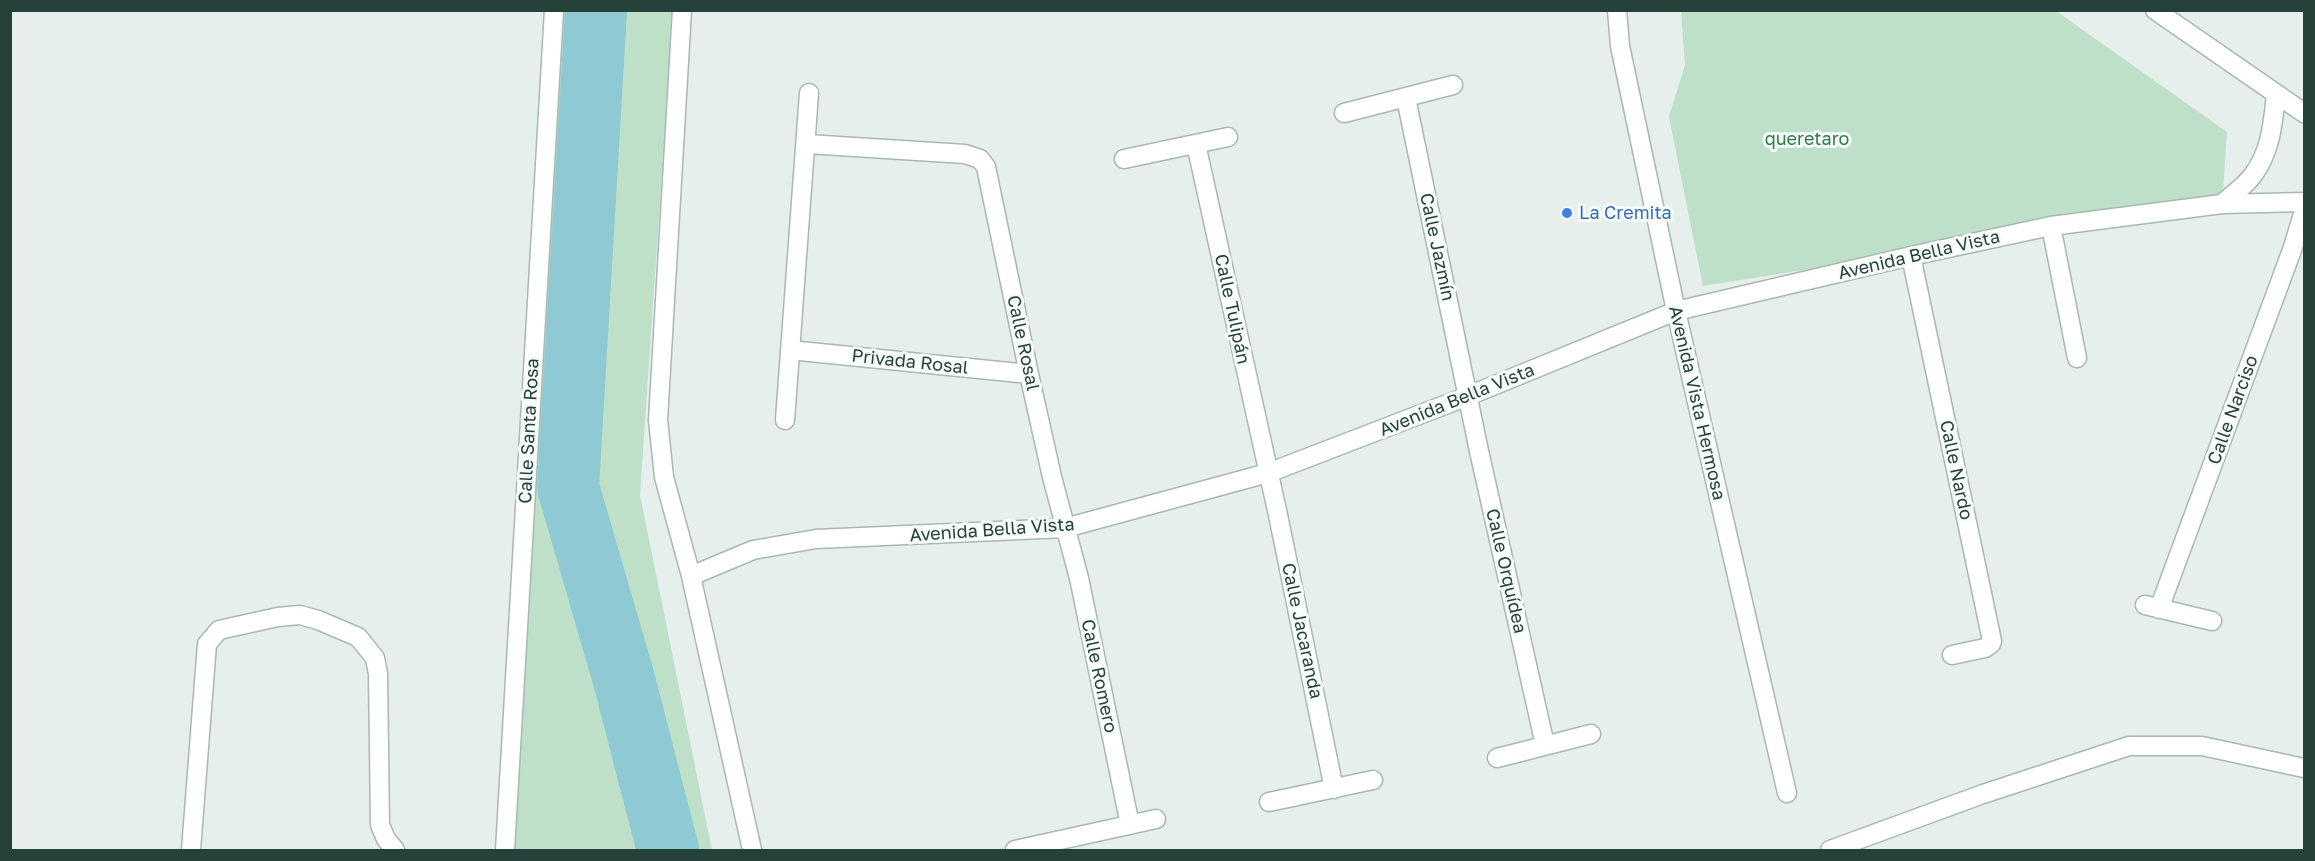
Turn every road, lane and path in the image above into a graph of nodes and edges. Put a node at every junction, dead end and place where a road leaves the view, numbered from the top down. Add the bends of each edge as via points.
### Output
1 (554, 10) edge
2 (682, 10) edge
3 (1617, 10) edge
4 (2156, 10) edge
5 (1453, 86) dead end
6 (809, 93) dead end
7 (2276, 94) junction
8 (1406, 98) junction
9 (1344, 113) dead end
10 (2304, 113) edge
11 (1228, 137) dead end
12 (807, 144) junction
13 (1196, 144) junction
14 (1124, 159) dead end
15 (2304, 202) edge
16 (2222, 204) junction
17 (2304, 211) edge
18 (2051, 226) junction
19 (1911, 256) junction
20 (1676, 311) junction
21 (790, 350) junction
22 (2077, 358) dead end
23 (1029, 374) junction
24 (1468, 396) junction
25 (785, 420) dead end
26 (1268, 473) junction
27 (1065, 528) junction
28 (691, 576) junction
29 (2212, 621) dead end
30 (1952, 655) dead end
31 (1591, 734) dead end
32 (1545, 746) junction
33 (1497, 758) dead end
34 (2304, 768) edge
35 (1373, 780) dead end
36 (1334, 789) junction
37 (1787, 793) dead end
38 (1269, 802) dead end
39 (1156, 819) dead end
40 (1130, 825) junction
41 (191, 850) edge
42 (395, 850) edge
43 (505, 850) edge
44 (752, 850) edge
45 (1015, 850) edge
46 (1830, 850) edge

1 - 43 street, Calle Santa Rosa
2 - 28 street via 658,420 664,477
3 - 20 street, Avenida Vista Hermosa via 1620,46
4 - 7 street
5 - 8 street
6 - 12 street
7 - 10 street
7 - 16 street via 2272,131 2264,156 2252,176
8 - 9 street
8 - 24 street, Calle Jazmín
11 - 13 street
12 - 21 street
12 - 23 street, Calle Rosal via 965,154 980,159 986,167
13 - 14 street
13 - 26 street, Calle Tulipán
15 - 16 street, Avenida Bella Vista
16 - 18 street, Avenida Bella Vista
17 - 29 street, Calle Narciso via 2288,262 2152,607
18 - 19 street, Avenida Bella Vista
18 - 22 street
19 - 20 street, Avenida Bella Vista
19 - 30 street, Calle Nardo via 1991,638 1991,644 1985,648
20 - 24 street, Avenida Bella Vista
20 - 37 street, Avenida Vista Hermosa
21 - 23 street, Privada Rosal
21 - 25 street
23 - 27 street, Calle Rosal
24 - 26 street, Avenida Bella Vista
24 - 32 street, Calle Orquídea
26 - 27 street, Avenida Bella Vista
26 - 36 street, Calle Jacaranda
27 - 28 street, Avenida Bella Vista via 816,539 753,550
27 - 40 street, Calle Romero
28 - 44 street
31 - 32 street
32 - 33 street
34 - 46 street via 2202,746 2129,746
35 - 36 street
36 - 38 street
39 - 40 street
40 - 45 street
41 - 42 street via 207,644 219,630 300,615 358,637 375,658 380,825

